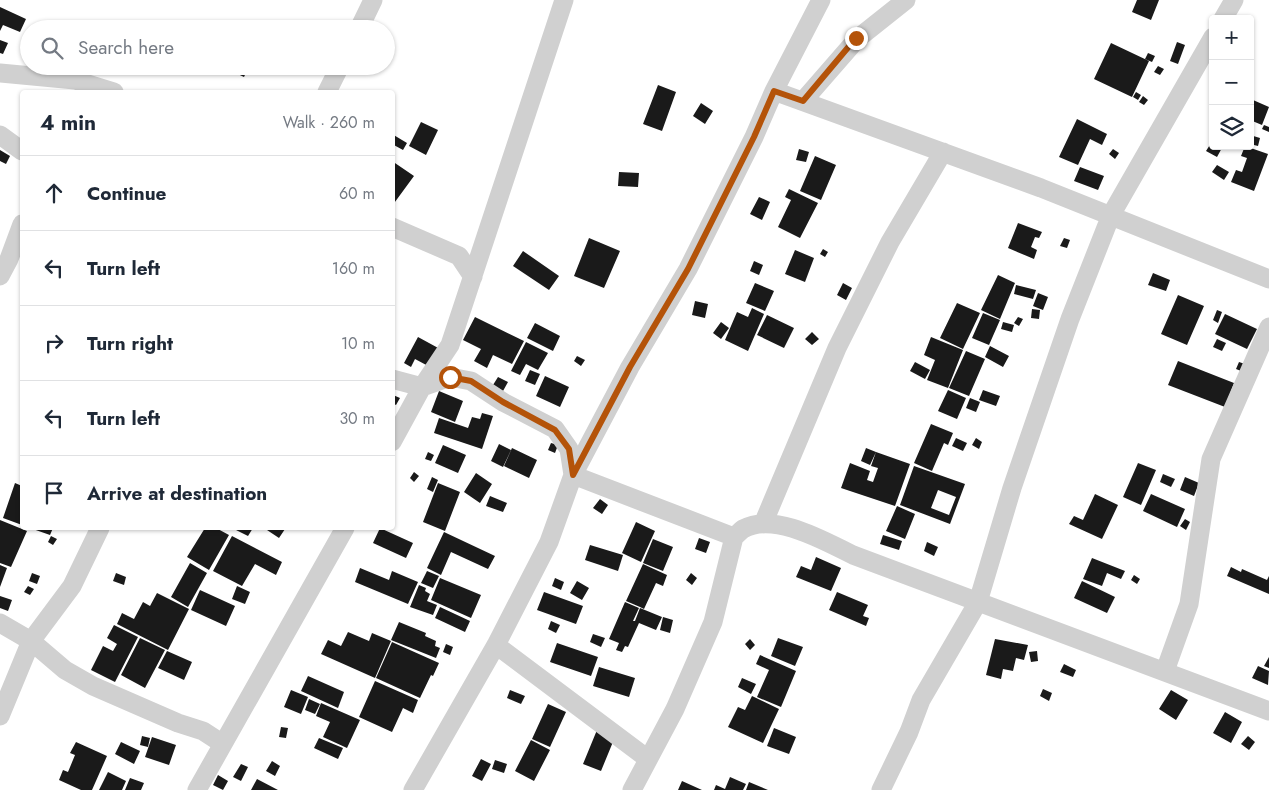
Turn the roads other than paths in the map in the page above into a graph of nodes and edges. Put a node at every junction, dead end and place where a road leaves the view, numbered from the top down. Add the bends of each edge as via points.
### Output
1 (373, 0) edge
2 (564, 0) edge
3 (821, 0) edge
4 (906, 0) edge
5 (1234, 0) edge
6 (1225, 15) edge
7 (363, 20) edge
8 (1209, 44) edge
9 (0, 73) edge
10 (20, 75) edge
11 (21, 75) edge
12 (336, 75) edge
13 (108, 90) edge
14 (328, 90) edge
15 (774, 91) junction
16 (803, 101) junction
17 (0, 135) edge
18 (20, 150) edge
19 (943, 152) junction
20 (1110, 215) junction
21 (395, 228) edge
22 (20, 237) edge
23 (16, 262) edge
24 (0, 276) edge
25 (473, 277) junction
26 (1269, 279) edge
27 (1269, 327) edge
28 (395, 380) edge
29 (422, 388) junction
30 (395, 437) edge
31 (573, 475) junction
32 (763, 524) junction
33 (99, 530) edge
34 (344, 530) edge
35 (734, 537) junction
36 (978, 602) junction
37 (0, 623) edge
38 (31, 642) junction
39 (496, 646) junction
40 (1165, 672) junction
41 (1269, 711) edge
42 (0, 716) edge
43 (223, 744) junction
44 (648, 759) junction
45 (197, 790) edge
46 (413, 790) edge
47 (632, 790) edge
48 (881, 790) edge

1 - 7 street
2 - 25 street
3 - 15 street
4 - 16 street via 856,38
5 - 6 street
8 - 20 street
9 - 10 street
11 - 13 street via 75,80
12 - 14 street
15 - 16 street
15 - 31 street via 688,269 630,367
16 - 19 street
17 - 18 street
19 - 20 street
19 - 32 street via 890,242 837,348
20 - 26 street
20 - 36 street via 1070,318 1012,488
21 - 25 street via 459,256
22 - 23 street
23 - 24 street
25 - 29 street via 450,345
27 - 40 street via 1211,459 1189,604
28 - 29 street
29 - 30 street
29 - 31 street via 450,377 471,381 555,430 569,449
31 - 35 street
31 - 39 street via 549,542
32 - 35 street via 743,529
32 - 36 street via 786,526 814,536 853,555
33 - 38 street via 72,586
34 - 43 street
35 - 44 street via 713,622 675,710
36 - 40 street
36 - 48 street via 921,700
37 - 38 street
38 - 42 street
38 - 43 street via 65,670 93,686 203,731
39 - 44 street
39 - 46 street
40 - 41 street
43 - 45 street
44 - 47 street

